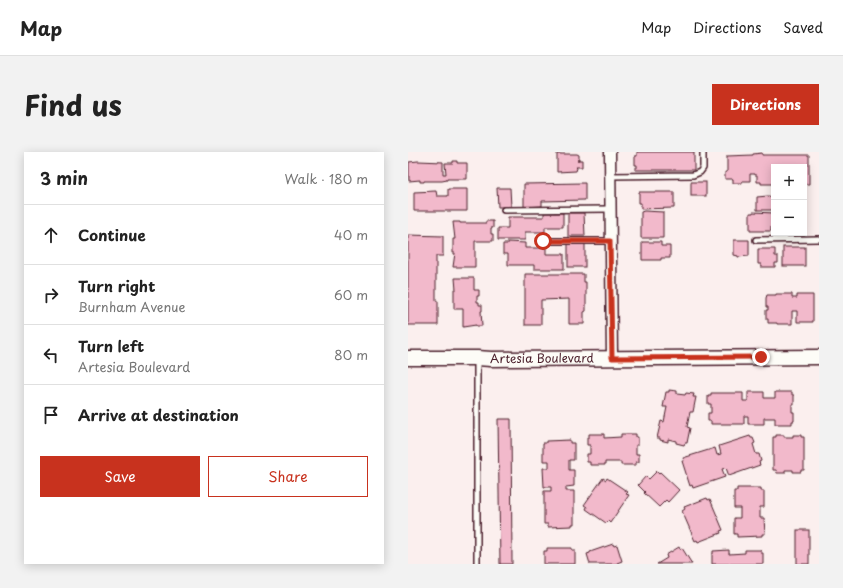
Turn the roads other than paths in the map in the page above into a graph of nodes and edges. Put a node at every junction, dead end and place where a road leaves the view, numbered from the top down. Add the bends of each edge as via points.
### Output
1 (610, 152) edge
2 (703, 152) edge
3 (610, 176) junction
4 (610, 209) junction
5 (504, 210) dead end
6 (819, 239) edge
7 (756, 240) dead end
8 (543, 241) dead end
9 (610, 241) junction
10 (819, 357) edge
11 (408, 358) edge
12 (477, 358) junction
13 (612, 358) junction
14 (477, 564) edge

1 - 3 street
2 - 3 lane via 703,168 693,174
3 - 4 street
4 - 5 lane
4 - 9 street
6 - 7 lane
8 - 9 lane
9 - 13 street
10 - 13 main road, Artesia Boulevard
11 - 12 main road, Artesia Boulevard
12 - 13 main road, Artesia Boulevard
12 - 14 lane

